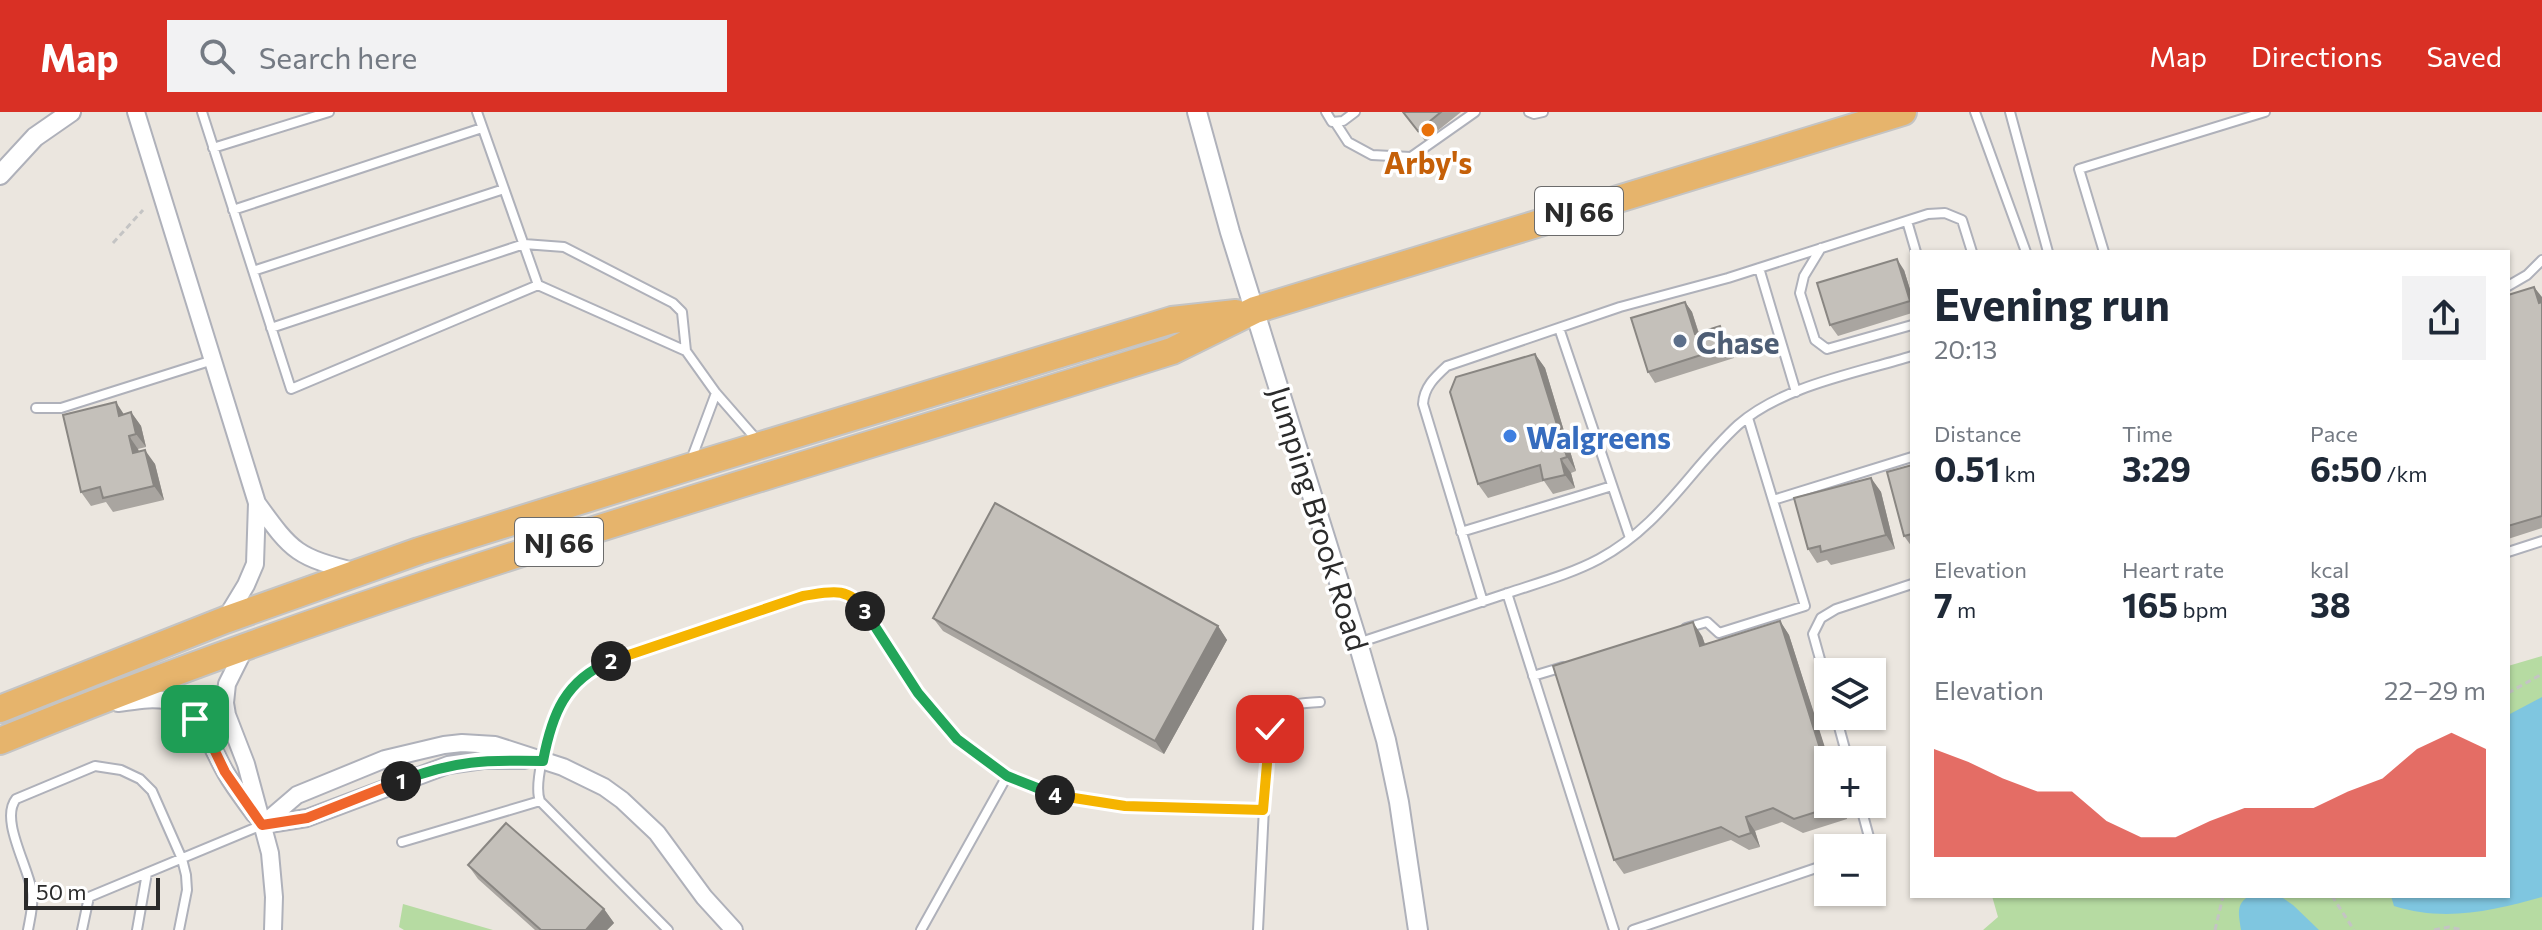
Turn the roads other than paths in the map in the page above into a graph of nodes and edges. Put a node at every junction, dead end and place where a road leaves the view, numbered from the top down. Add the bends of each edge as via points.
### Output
1 (71, 112) edge
2 (136, 112) edge
3 (202, 112) edge
4 (329, 112) edge
5 (477, 112) edge
6 (1197, 112) edge
7 (1326, 112) edge
8 (1355, 112) edge
9 (1475, 112) edge
10 (1529, 112) edge
11 (1543, 112) edge
12 (1903, 112) edge
13 (1975, 112) edge
14 (2010, 112) edge
15 (2265, 112) edge
16 (1335, 122) junction
17 (482, 128) junction
18 (213, 148) junction
19 (0, 175) edge
20 (504, 189) junction
21 (233, 210) junction
22 (1907, 221) junction
23 (524, 244) junction
24 (1821, 247) junction
25 (1915, 250) edge
26 (1971, 250) edge
27 (2025, 250) edge
28 (2047, 250) edge
29 (2103, 250) edge
30 (2542, 260) edge
31 (1759, 268) junction
32 (253, 271) junction
33 (538, 285) junction
34 (2510, 285) edge
35 (1255, 310) junction
36 (1910, 326) edge
37 (271, 328) junction
38 (1559, 328) junction
39 (686, 351) junction
40 (1910, 357) edge
41 (213, 360) junction
42 (1796, 392) junction
43 (716, 393) junction
44 (36, 408) dead end
45 (1748, 418) junction
46 (760, 445) junction
47 (1910, 458) edge
48 (689, 467) junction
49 (1612, 486) junction
50 (1773, 500) junction
51 (257, 503) junction
52 (1461, 532) junction
53 (1630, 538) junction
54 (2542, 541) edge
55 (2510, 551) edge
56 (358, 572) junction
57 (1910, 585) edge
58 (1507, 593) junction
59 (1483, 602) junction
60 (1805, 606) junction
61 (225, 620) junction
62 (1816, 624) junction
63 (1678, 631) edge
64 (1358, 643) junction
65 (246, 645) junction
66 (1820, 658) edge
67 (1576, 662) edge
68 (1533, 676) junction
69 (1320, 702) dead end
70 (84, 707) junction
71 (0, 709) edge
72 (0, 741) edge
73 (543, 761) junction
74 (1007, 776) junction
75 (540, 801) junction
76 (1263, 810) junction
77 (262, 825) junction
78 (402, 842) dead end
79 (182, 859) junction
80 (1814, 869) edge
81 (147, 873) junction
82 (28, 930) edge
83 (82, 930) edge
84 (137, 930) edge
85 (179, 930) edge
86 (273, 930) edge
87 (668, 930) edge
88 (734, 930) edge
89 (921, 930) edge
90 (1258, 930) edge
91 (1418, 930) edge
92 (1614, 930) edge
93 (1633, 930) edge

1 - 19 street via 35,137
2 - 41 street
3 - 18 lane
4 - 18 lane
5 - 17 lane
6 - 35 street, Jumping Brook Road
7 - 16 lane
8 - 16 lane
9 - 16 lane via 1411,157 1372,155 1348,142
10 - 11 lane
12 - 35 highway, NJ 66
13 - 27 lane
14 - 28 lane
15 - 29 lane via 2079,169
17 - 20 lane
17 - 21 lane
18 - 21 lane
20 - 23 lane
20 - 32 lane
21 - 32 lane
22 - 24 lane
22 - 25 lane
22 - 26 lane via 1938,212 1953,214 1962,220
23 - 33 lane
23 - 37 lane
23 - 39 lane via 564,247 673,303 682,312
24 - 31 lane
24 - 36 lane via 1800,293 1815,340 1827,349
30 - 34 lane
31 - 38 lane
31 - 42 lane
32 - 37 lane
33 - 37 lane via 291,389
33 - 39 lane
35 - 46 highway, NJ 66 via 1172,320
35 - 64 street, Jumping Brook Road
35 - 65 highway, NJ 66 via 1172,351 455,574
38 - 49 lane
38 - 52 lane via 1447,366 1425,391 1423,404
39 - 43 lane
40 - 42 lane
41 - 44 lane via 61,408
41 - 51 street
42 - 45 lane
43 - 46 lane
43 - 48 lane
45 - 50 lane
45 - 53 lane
46 - 48 highway, NJ 66
47 - 50 lane
48 - 56 highway, NJ 66
49 - 52 lane
49 - 53 lane
50 - 60 lane
51 - 56 street via 300,553
51 - 61 street via 255,564
52 - 59 lane
53 - 58 lane via 1599,559
54 - 55 lane
56 - 61 highway, NJ 66
57 - 62 lane via 1836,609
58 - 59 lane
58 - 68 lane
59 - 64 lane
60 - 62 lane
60 - 63 lane via 1719,633 1707,622
61 - 71 highway, NJ 66
62 - 66 lane via 1813,634
64 - 91 street, Jumping Brook Road via 1393,771
65 - 70 highway, NJ 66
65 - 77 street via 227,684 225,703
67 - 68 lane
68 - 92 lane
69 - 76 lane via 1293,703 1274,718
70 - 72 highway, NJ 66
70 - 77 street via 153,699 186,710
73 - 74 lane via 567,691 602,665 803,596 842,593 857,599 918,693 957,739
73 - 75 lane
73 - 77 street via 448,765 307,818
73 - 77 street via 479,743 425,748 297,795
73 - 88 street via 604,787 639,815
74 - 76 lane via 1063,798 1125,806
74 - 89 lane
75 - 78 lane
75 - 87 lane
76 - 90 lane
77 - 79 lane
77 - 86 street via 273,867
79 - 81 lane
79 - 82 lane via 152,791 121,770 95,766 16,799 1,816 32,888
79 - 85 lane via 187,890
80 - 93 lane
81 - 83 lane via 89,897
81 - 84 lane

